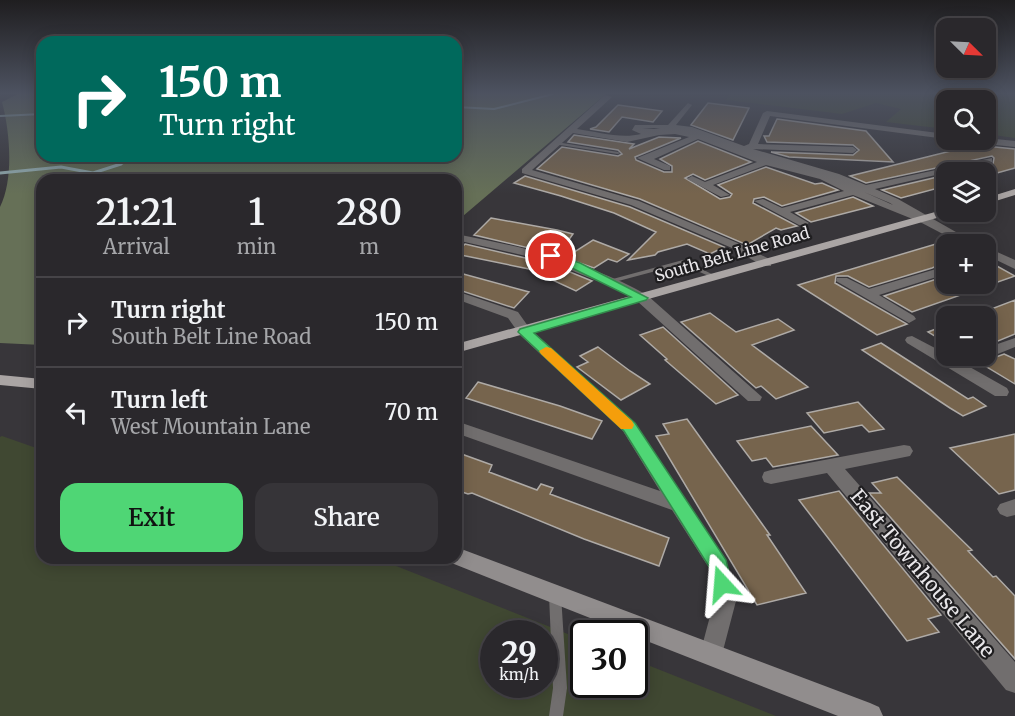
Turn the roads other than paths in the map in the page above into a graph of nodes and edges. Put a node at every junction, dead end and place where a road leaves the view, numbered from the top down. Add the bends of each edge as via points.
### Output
1 (573, 127) edge
2 (638, 127) edge
3 (672, 127) edge
4 (674, 127) edge
5 (758, 127) edge
6 (879, 127) edge
7 (570, 130) junction
8 (662, 131) junction
9 (702, 135) junction
10 (936, 135) edge
11 (845, 140) dead end
12 (996, 142) edge
13 (556, 143) junction
14 (1015, 144) edge
15 (745, 148) junction
16 (618, 153) dead end
17 (989, 160) dead end
18 (769, 161) junction
19 (667, 168) dead end
20 (692, 179) dead end
21 (705, 185) junction
22 (866, 188) junction
23 (855, 191) junction
24 (1015, 192) edge
25 (725, 195) dead end
26 (996, 198) edge
27 (759, 201) dead end
28 (783, 211) junction
29 (936, 215) edge
30 (922, 219) junction
31 (803, 223) dead end
32 (948, 234) edge
33 (462, 238) edge
34 (996, 258) edge
35 (767, 262) junction
36 (1015, 265) edge
37 (936, 273) edge
38 (715, 277) junction
39 (611, 281) junction
40 (842, 281) dead end
41 (868, 294) junction
42 (462, 298) edge
43 (642, 298) junction
44 (909, 319) dead end
45 (525, 332) junction
46 (912, 340) dead end
47 (1015, 342) edge
48 (462, 348) edge
49 (996, 350) edge
50 (936, 354) edge
51 (958, 366) edge
52 (0, 380) edge
53 (36, 383) edge
54 (1001, 392) dead end
55 (754, 397) dead end
56 (462, 428) edge
57 (904, 451) dead end
58 (831, 465) junction
59 (771, 477) dead end
60 (680, 505) junction
61 (462, 558) edge
62 (555, 592) junction
63 (712, 654) junction
64 (1015, 681) edge
65 (556, 716) edge
66 (870, 716) edge

1 - 7 street
2 - 8 street via 636,130 645,133
3 - 8 street
4 - 9 street
5 - 15 street
6 - 10 street
7 - 8 street via 627,139
7 - 13 street
8 - 9 street
9 - 15 street
9 - 19 street via 642,158
11 - 15 street via 856,154
12 - 14 street
13 - 16 lane
13 - 35 street via 525,171 635,203
15 - 18 street
17 - 22 street
18 - 21 street
18 - 22 street via 823,171
18 - 23 street
20 - 21 street
21 - 25 street
22 - 23 street
22 - 30 street
23 - 28 street
23 - 30 street
24 - 26 main road
27 - 28 street
28 - 31 street
29 - 30 main road, South Belt Line Road
30 - 32 street
30 - 35 main road, South Belt Line Road
33 - 39 street via 551,256
34 - 36 street
35 - 38 main road, South Belt Line Road
37 - 41 street
38 - 39 lane via 682,262
38 - 43 main road, South Belt Line Road
39 - 43 street
40 - 41 street
41 - 44 street
42 - 45 street via 513,315
43 - 45 main road, South Belt Line Road
43 - 55 street
45 - 48 main road, South Belt Line Road
45 - 60 street via 629,427
46 - 50 street
47 - 49 street
51 - 54 street
52 - 53 main road
56 - 60 street
57 - 58 street
58 - 59 street
58 - 64 street, East Townhouse Lane
60 - 63 street via 719,566 725,601
61 - 62 street
62 - 63 street
62 - 65 lane via 560,688
63 - 66 street

